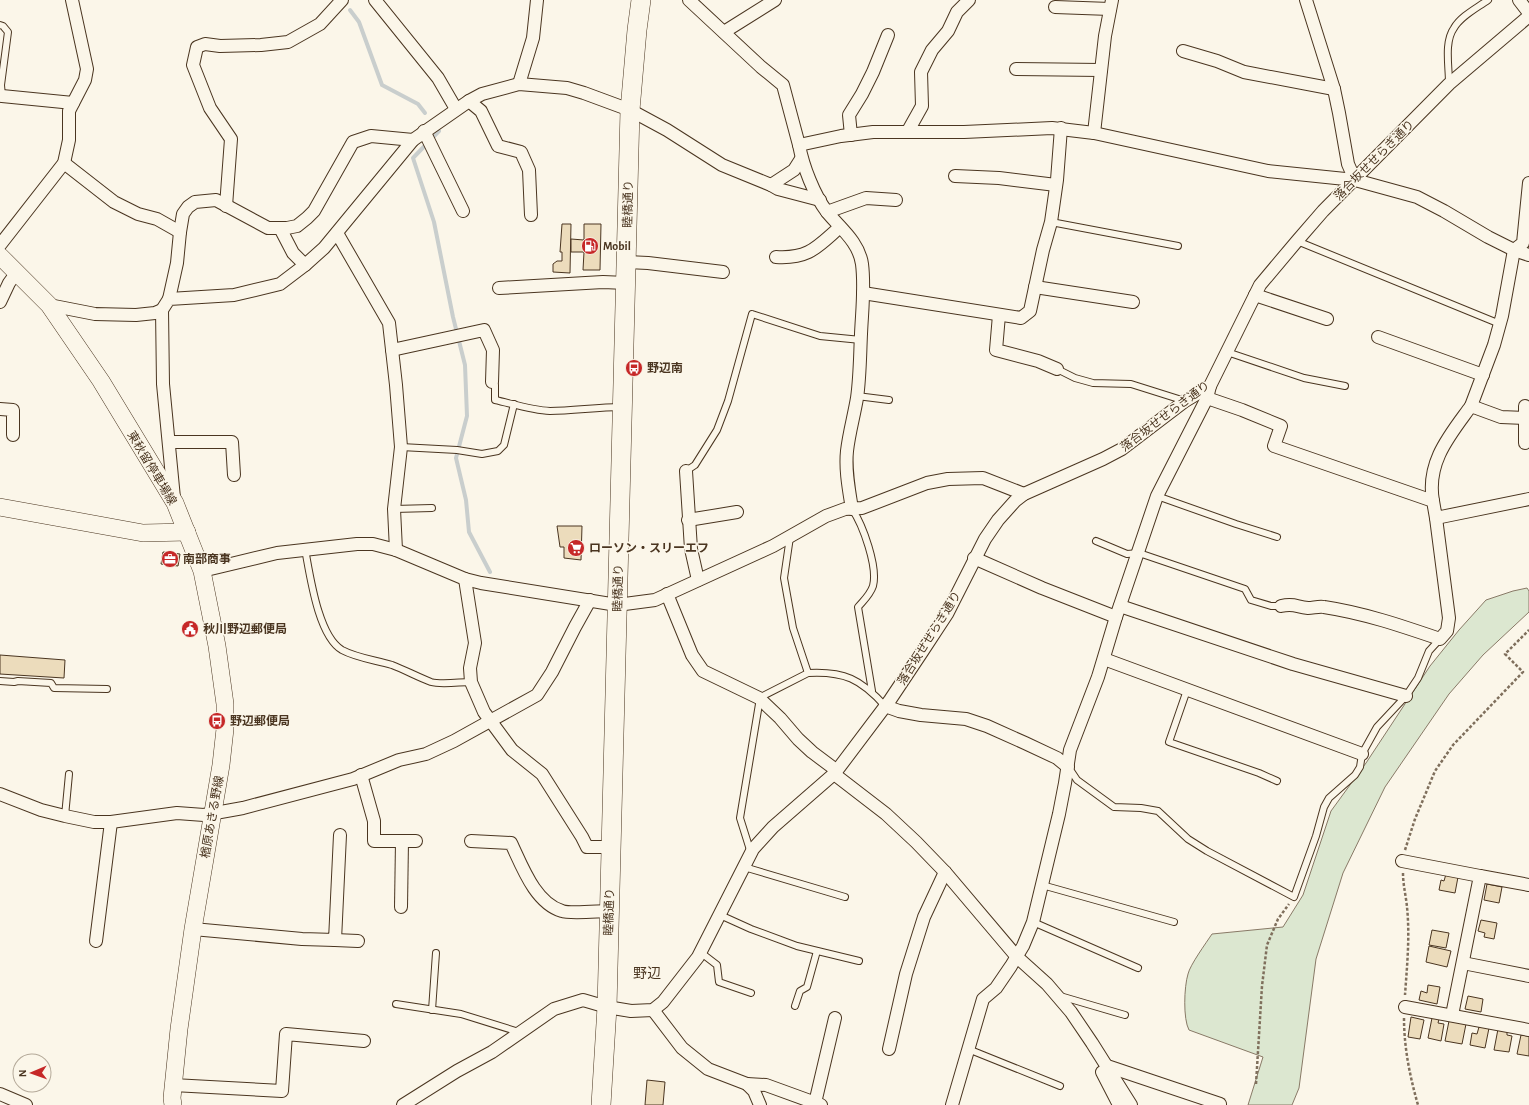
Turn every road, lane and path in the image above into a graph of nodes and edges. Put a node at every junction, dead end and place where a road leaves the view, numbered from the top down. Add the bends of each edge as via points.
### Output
1 (72, 0) edge
2 (342, 0) edge
3 (375, 0) edge
4 (537, 0) edge
5 (641, 0) edge
6 (688, 0) edge
7 (775, 0) edge
8 (969, 0) edge
9 (1306, 0) edge
10 (1488, 0) edge
11 (1520, 0) edge
12 (1111, 4) edge
13 (1055, 7) dead end
14 (1529, 14) edge
15 (0, 25) edge
16 (724, 32) junction
17 (888, 35) dead end
18 (1183, 51) dead end
19 (1016, 69) dead end
20 (1101, 70) junction
21 (519, 84) junction
22 (1449, 84) junction
23 (1334, 89) junction
24 (2, 96) joint
25 (469, 100) junction
26 (73, 103) junction
27 (456, 109) junction
28 (630, 110) junction
29 (1061, 128) junction
30 (908, 131) junction
31 (425, 133) junction
32 (1094, 133) junction
33 (851, 135) junction
34 (413, 140) junction
35 (799, 146) junction
36 (801, 159) junction
37 (64, 163) junction
38 (955, 176) dead end
39 (1355, 180) junction
40 (1529, 183) edge
41 (771, 184) junction
42 (1056, 185) junction
43 (820, 200) junction
44 (896, 200) dead end
45 (226, 206) junction
46 (464, 211) dead end
47 (827, 212) junction
48 (531, 215) dead end
49 (1051, 222) junction
50 (840, 227) junction
51 (280, 228) junction
52 (180, 232) junction
53 (337, 233) junction
54 (1297, 241) junction
55 (0, 245) edge
56 (1178, 246) dead end
57 (1514, 250) junction
58 (1529, 255) edge
59 (0, 256) edge
60 (776, 257) dead end
61 (626, 262) junction
62 (305, 265) junction
63 (17, 272) junction
64 (723, 272) dead end
65 (626, 283) junction
66 (1035, 287) junction
67 (499, 288) dead end
68 (863, 293) junction
69 (1255, 295) junction
70 (170, 299) junction
71 (0, 302) edge
72 (1133, 302) dead end
73 (49, 305) junction
74 (162, 310) junction
75 (999, 315) junction
76 (1326, 319) dead end
77 (1500, 324) junction
78 (1378, 337) dead end
79 (861, 340) junction
80 (392, 350) junction
81 (1226, 352) junction
82 (1057, 369) joint
83 (1483, 375) junction
84 (492, 382) joint
85 (1210, 386) junction
86 (1345, 386) dead end
87 (857, 396) junction
88 (1207, 398) junction
89 (889, 400) dead end
90 (1185, 401) junction
91 (517, 405) junction
92 (1471, 406) junction
93 (622, 407) junction
94 (0, 409) edge
95 (13, 435) dead end
96 (169, 442) junction
97 (1524, 443) dead end
98 (401, 447) junction
99 (686, 471) joint
100 (234, 475) dead end
101 (1024, 494) junction
102 (1157, 496) junction
103 (1529, 499) edge
104 (1433, 501) junction
105 (174, 503) junction
106 (0, 507) edge
107 (432, 508) dead end
108 (394, 509) junction
109 (852, 509) junction
110 (737, 512) dead end
111 (1436, 518) junction
112 (688, 520) junction
113 (187, 532) junction
114 (790, 537) junction
115 (1277, 537) dead end
116 (1096, 541) dead end
117 (305, 549) junction
118 (396, 550) junction
119 (1139, 553) junction
120 (974, 558) junction
121 (202, 571) junction
122 (465, 579) junction
123 (698, 580) junction
124 (667, 594) junction
125 (590, 600) junction
126 (617, 604) junction
127 (1120, 606) junction
128 (1281, 606) joint
129 (1116, 617) junction
130 (1529, 630) edge
131 (1440, 639) junction
132 (1104, 659) junction
133 (808, 673) junction
134 (0, 681) edge
135 (471, 682) junction
136 (107, 689) dead end
137 (1187, 690) junction
138 (872, 691) junction
139 (1406, 696) junction
140 (759, 698) junction
141 (885, 706) junction
142 (489, 720) junction
143 (1362, 754) junction
144 (1068, 767) junction
145 (835, 773) junction
146 (69, 774) dead end
147 (361, 776) junction
148 (1277, 781) dead end
149 (0, 794) edge
150 (213, 813) junction
151 (65, 816) junction
152 (111, 822) junction
153 (340, 834) dead end
154 (402, 841) junction
155 (416, 841) dead end
156 (471, 842) dead end
157 (611, 847) junction
158 (751, 854) junction
159 (1402, 861) junction
160 (744, 867) junction
161 (945, 872) junction
162 (1480, 876) junction
163 (1042, 885) junction
164 (1529, 885) edge
165 (845, 897) dead end
166 (1294, 898) junction
167 (401, 906) dead end
168 (609, 911) junction
169 (720, 915) junction
170 (1033, 922) junction
171 (1174, 922) dead end
172 (193, 929) junction
173 (335, 940) junction
174 (96, 941) dead end
175 (358, 941) dead end
176 (817, 951) junction
177 (700, 952) junction
178 (436, 953) dead end
179 (1017, 957) junction
180 (859, 961) dead end
181 (1463, 963) junction
182 (1138, 968) dead end
183 (1529, 976) edge
184 (751, 993) dead end
185 (1055, 994) junction
186 (396, 1004) dead end
187 (795, 1006) dead end
188 (1405, 1006) junction
189 (606, 1007) junction
190 (432, 1010) junction
191 (653, 1010) junction
192 (1071, 1012) junction
193 (1125, 1015) dead end
194 (1452, 1015) junction
195 (835, 1018) dead end
196 (1528, 1026) edge
197 (521, 1033) junction
198 (364, 1041) dead end
199 (889, 1049) dead end
200 (968, 1049) junction
201 (1107, 1066) junction
202 (747, 1084) junction
203 (1256, 1084) dead end
204 (174, 1085) junction
205 (1060, 1086) dead end
206 (0, 1094) edge
207 (818, 1104) edge
208 (1220, 1104) edge
209 (26, 1105) edge
210 (173, 1105) edge
211 (403, 1105) edge
212 (601, 1105) edge
213 (760, 1105) edge
214 (952, 1105) edge
215 (1119, 1105) edge
216 (1131, 1105) edge
217 (1418, 1105) edge

1 - 26 street via 87,69 85,80
2 - 45 street via 320,24 288,42 227,46 205,44 197,47 193,65 210,108 231,140
3 - 27 street via 438,78
4 - 21 street via 533,38
5 - 28 main road, 睦橋通り
6 - 16 street
7 - 16 street
8 - 30 street via 957,12 948,31 932,50 921,72 922,106
9 - 23 street
10 - 22 lane via 1453,28 1448,46
11 - 14 street
12 - 13 street
12 - 20 street
14 - 22 street, 落合坂せせらぎ通り
15 - 24 lane via 8,32 1,85
16 - 35 street via 783,85
17 - 33 street via 873,72 848,115
18 - 23 street via 1244,72
19 - 20 street
20 - 32 street
21 - 25 street
21 - 28 street via 567,88
22 - 39 street, 落合坂せせらぎ通り
23 - 39 street via 1348,164
24 - 26 street
25 - 27 street
25 - 48 street via 481,111 498,146 521,152 529,170
26 - 37 street via 69,111 69,140
27 - 31 street
28 - 41 street via 722,165
28 - 61 main road, 睦橋通り
29 - 30 street via 964,132
29 - 32 street
29 - 42 street
30 - 33 street
31 - 34 street
31 - 46 street
32 - 39 street via 1268,171
33 - 35 street
34 - 51 street via 371,136 353,142 314,211 296,226
34 - 53 street
35 - 36 street
36 - 41 street via 794,170
36 - 43 street
37 - 52 street via 114,202 138,214 157,219
37 - 55 street
38 - 42 street
39 - 54 street, 落合坂せせらぎ通り
39 - 57 street via 1417,197
40 - 57 street via 1523,243
41 - 43 street
42 - 49 street
43 - 47 street
44 - 47 street via 866,198
45 - 51 street via 268,228
45 - 52 street via 216,200 195,202 183,214
47 - 50 street
49 - 56 lane
49 - 66 street
50 - 60 street via 814,249 801,256
50 - 68 street via 855,244 859,253
51 - 62 street via 293,253
52 - 70 street
53 - 62 street
53 - 80 street via 388,323
54 - 69 street, 落合坂せせらぎ通り via 1260,285
54 - 77 lane
57 - 58 street
57 - 77 street
59 - 63 main road, 東秋留停車場線
61 - 64 street
61 - 65 main road, 睦橋通り
62 - 70 street via 280,284 234,295
63 - 71 street
63 - 73 main road, 東秋留停車場線
65 - 67 street
65 - 93 main road, 睦橋通り
66 - 72 street
66 - 75 street via 1030,311 1021,318
68 - 75 street
68 - 79 street
69 - 76 street
69 - 81 street, 落合坂せせらぎ通り
70 - 74 street
73 - 74 street via 96,314 136,315
73 - 105 main road, 東秋留停車場線 via 101,381
74 - 96 street via 163,384
75 - 82 street via 996,350
77 - 83 street
78 - 83 street
79 - 87 street
79 - 99 lane via 820,336 752,314 728,401 717,430 695,466
80 - 84 street via 484,330 493,350
80 - 98 street
81 - 85 street, 落合坂せせらぎ通り
81 - 86 lane via 1304,378
82 - 90 lane via 1093,383 1131,384
83 - 92 street
84 - 91 lane via 495,385 495,400
85 - 88 street
85 - 90 street, 落合坂せせらぎ通り
87 - 89 lane
87 - 109 street via 847,451
88 - 102 street
88 - 104 street via 1281,426 1274,446
90 - 101 street, 落合坂せせらぎ通り via 1122,449
91 - 93 lane via 549,410
91 - 98 lane via 504,445 498,451 482,454 459,450
92 - 97 street via 1501,417 1525,412
92 - 104 street via 1444,443 1437,458 1431,488
93 - 126 main road, 睦橋通り
94 - 95 street via 13,410
96 - 100 street via 232,442
96 - 105 street
98 - 108 street
99 - 112 street
101 - 109 street via 983,478 948,478 927,483 862,508
101 - 120 street, 落合坂せせらぎ通り via 998,520
102 - 115 lane
102 - 119 street
103 - 111 street
104 - 111 street
105 - 113 main road, 東秋留停車場線
106 - 113 main road via 143,533
107 - 108 lane
108 - 118 street
109 - 114 street via 826,516
109 - 138 lane via 858,517 873,561 873,585 869,595 858,606
110 - 112 street
111 - 131 street via 1449,618 1447,631
112 - 123 street
113 - 121 main road, 楢原あきる野線
114 - 123 street
114 - 133 lane via 784,578 793,628
116 - 119 lane via 1127,554
117 - 118 street via 374,544
117 - 121 street via 277,552
117 - 135 lane via 324,627 341,649 365,659 403,669 433,682
118 - 122 street
119 - 127 street
119 - 128 lane via 1245,589 1251,600
120 - 129 street
120 - 141 street, 落合坂せせらぎ通り via 947,614
121 - 150 main road, 楢原あきる野線 via 217,646 225,704 225,729
122 - 125 street
122 - 135 street via 475,643 470,668
123 - 124 street
124 - 126 street via 655,600
124 - 140 street via 692,655 702,671
125 - 126 street
125 - 142 street via 537,695
126 - 157 main road, 睦橋通り
127 - 129 street
127 - 139 street via 1293,664
128 - 131 street via 1292,604 1348,612 1399,624
129 - 132 street
130 - 159 path via 1505,654 1523,672 1453,745 1436,771 1415,819
131 - 139 lane via 1429,651 1418,678
132 - 137 street
132 - 144 street via 1070,750
133 - 138 lane via 838,674
133 - 140 lane
134 - 136 lane via 50,683 54,688
135 - 142 street
137 - 143 street
137 - 148 lane via 1169,742
138 - 141 lane
139 - 143 lane via 1377,727
140 - 145 street via 798,739 832,767
140 - 158 lane via 740,818
141 - 144 street via 921,715 966,719 987,726 1057,758
141 - 145 street, 落合坂せせらぎ通り
142 - 147 street via 426,754 399,760
142 - 157 street via 512,750 542,774 587,847
143 - 166 lane via 1360,767 1355,775 1329,798 1324,807
144 - 163 street
144 - 166 lane via 1077,780 1114,807 1158,811 1188,839
145 - 158 street, 落合坂せせらぎ通り via 773,827
145 - 161 street via 886,814
146 - 151 lane
147 - 150 street via 243,808
147 - 154 street via 374,822 374,841
149 - 151 street
150 - 152 street via 177,813
150 - 172 main road, 楢原あきる野線
151 - 152 street via 94,822
152 - 174 street
153 - 173 street
154 - 155 street
154 - 167 street
156 - 168 street via 511,843 530,883 548,904 563,912
157 - 168 main road, 睦橋通り
158 - 160 street, 落合坂せせらぎ通り
159 - 162 street
159 - 188 path via 1408,937
160 - 165 lane
160 - 169 street, 落合坂せせらぎ通り
161 - 179 street
161 - 199 street via 924,917 906,974
162 - 164 street
162 - 181 street
163 - 170 street
163 - 171 lane
166 - 203 path via 1278,919 1267,945
168 - 189 main road, 睦橋通り
169 - 176 lane via 758,932
169 - 177 street, 落合坂せせらぎ通り
170 - 179 street
170 - 182 lane
172 - 173 street
172 - 204 main road, 楢原あきる野線
173 - 175 street
176 - 180 lane
176 - 187 lane via 807,987 800,990
177 - 184 lane via 717,965 719,982
177 - 191 street, 落合坂せせらぎ通り via 663,1002
178 - 190 lane
179 - 185 street
179 - 200 street via 996,988 984,999
181 - 183 street
181 - 194 street
185 - 192 street
185 - 193 lane
186 - 190 lane
188 - 194 street
188 - 217 path via 1404,1033 1410,1077
189 - 191 street via 631,1011
189 - 197 street via 584,1000 554,1010
189 - 212 main road, 睦橋通り
190 - 197 lane via 461,1014
191 - 202 street via 682,1048 708,1069
192 - 201 street
192 - 215 street
194 - 196 street
195 - 207 street
197 - 211 street
198 - 204 street via 286,1034 282,1091
200 - 205 lane
200 - 214 street
201 - 208 street
201 - 216 street
202 - 207 street via 766,1085
202 - 213 street via 754,1091
204 - 210 main road, 楢原あきる野線
206 - 209 street

